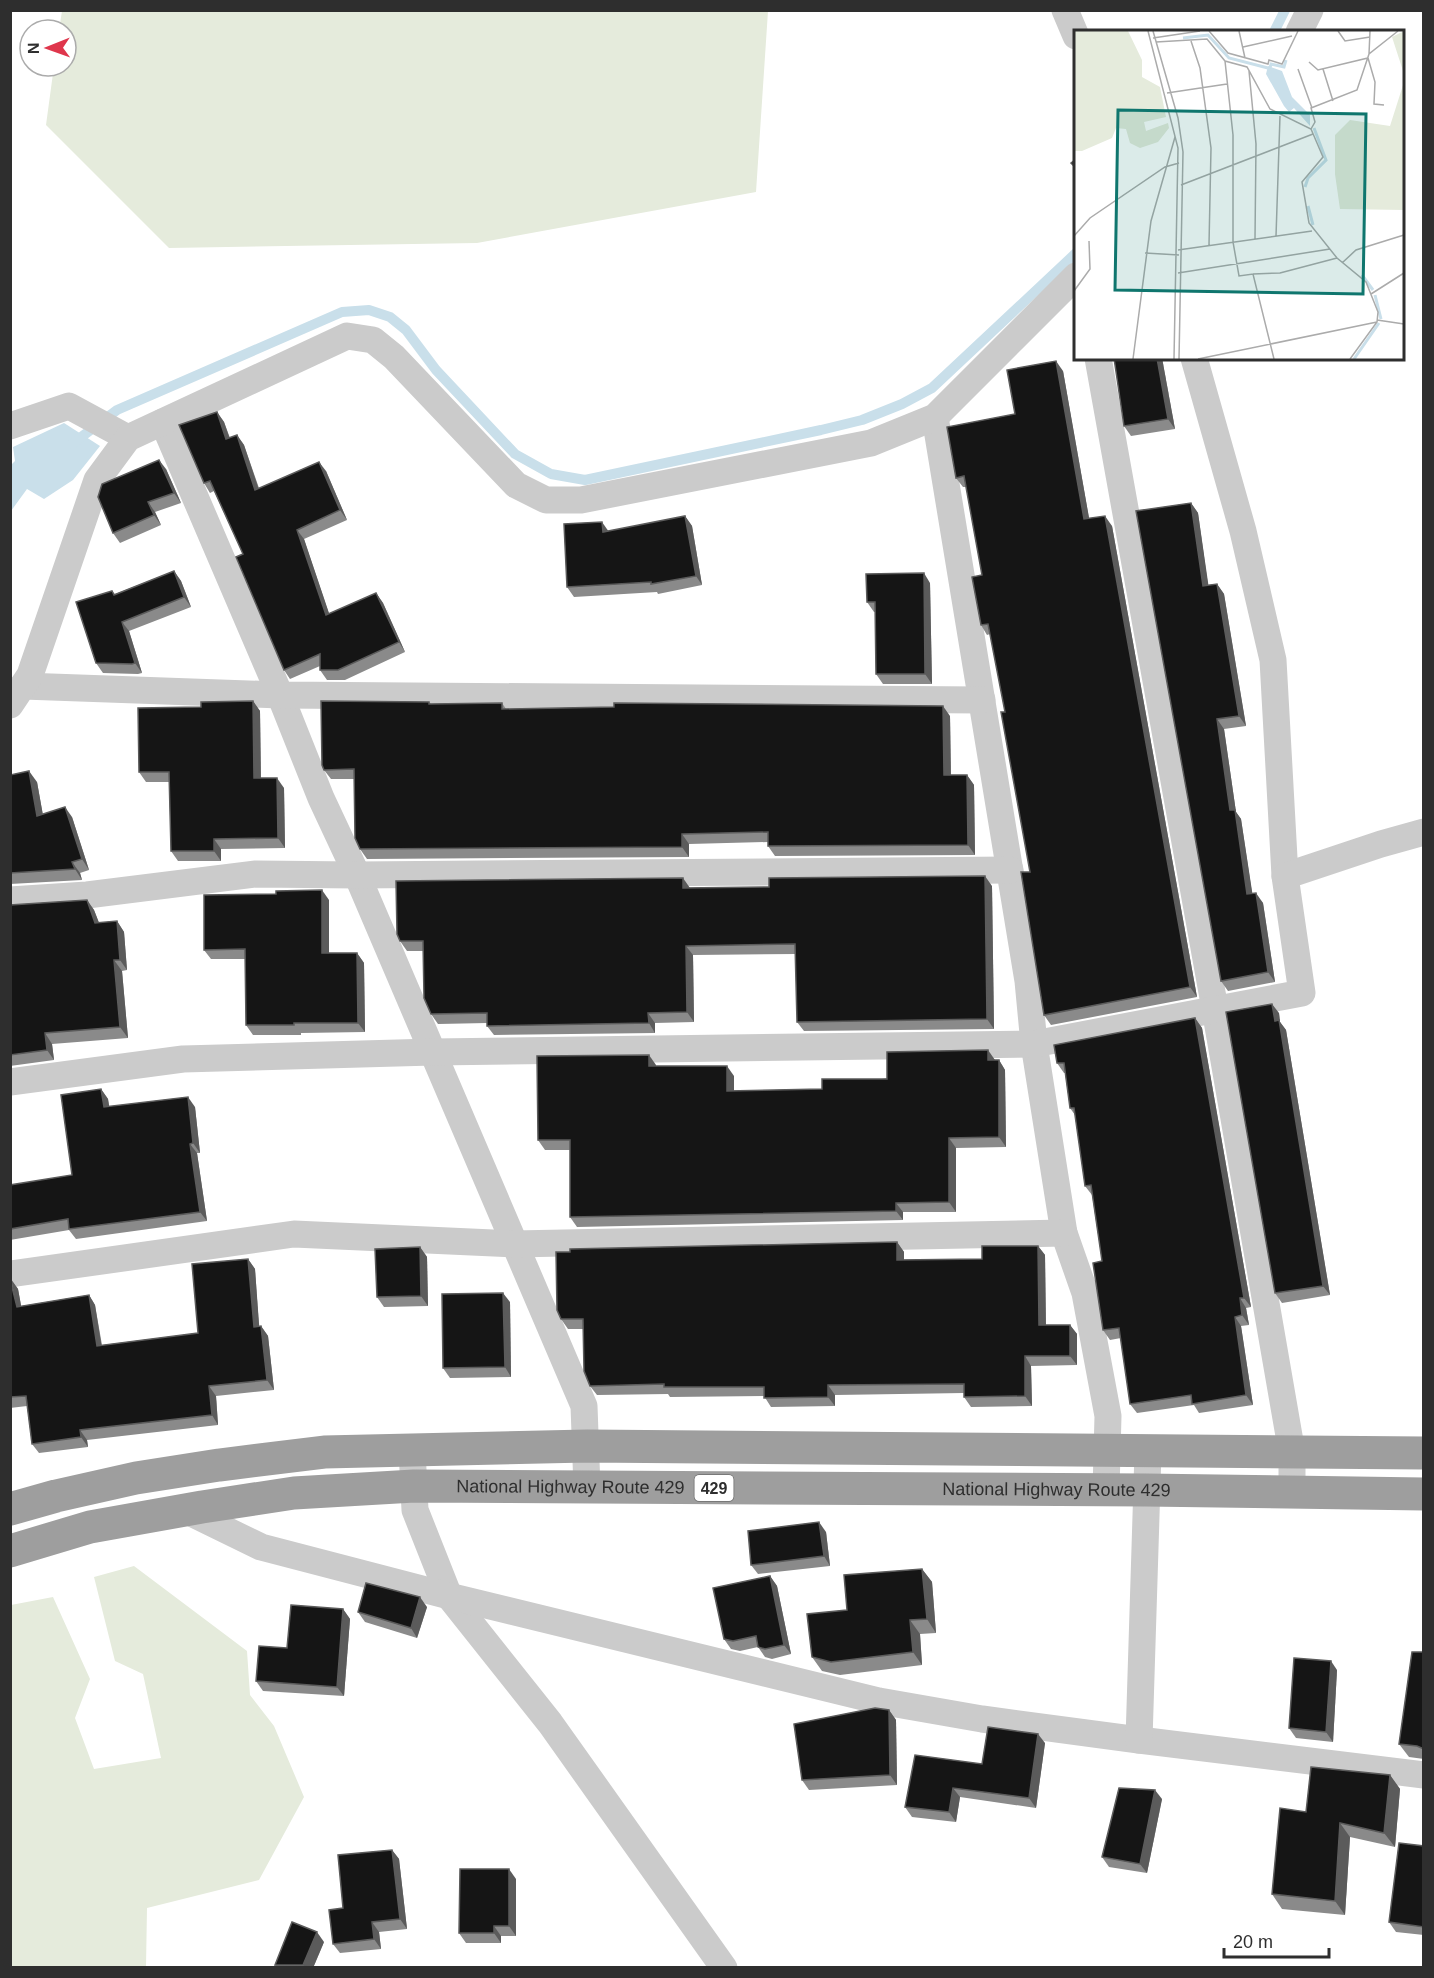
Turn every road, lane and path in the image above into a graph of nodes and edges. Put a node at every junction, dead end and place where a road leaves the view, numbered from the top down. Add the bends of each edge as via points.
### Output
1 (1065, 10) edge
2 (1310, 10) edge
3 (1300, 30) edge
4 (1074, 31) edge
5 (1074, 278) edge
6 (1098, 360) edge
7 (1195, 360) edge
8 (935, 417) junction
9 (163, 422) junction
10 (10, 426) edge
11 (123, 435) junction
12 (280, 694) junction
13 (17, 695) edge
14 (982, 700) junction
15 (1424, 832) edge
16 (1010, 870) junction
17 (357, 875) junction
18 (1285, 876) junction
19 (10, 900) edge
20 (1215, 1010) junction
21 (1034, 1044) junction
22 (433, 1052) junction
23 (10, 1082) edge
24 (1064, 1233) junction
25 (514, 1244) junction
26 (10, 1274) edge
27 (587, 1446) junction
28 (412, 1450) junction
29 (1108, 1452) junction
30 (1148, 1452) junction
31 (1292, 1453) junction
32 (1424, 1454) edge
33 (414, 1486) junction
34 (587, 1488) junction
35 (1106, 1490) junction
36 (1146, 1490) junction
37 (1292, 1493) junction
38 (1424, 1494) edge
39 (10, 1509) edge
40 (185, 1510) junction
41 (10, 1551) edge
42 (449, 1596) junction
43 (1139, 1740) junction
44 (1424, 1775) edge
45 (724, 1968) edge

1 - 4 street
2 - 3 street
5 - 8 street
6 - 20 street
7 - 18 street via 1243,531 1273,660
8 - 9 street via 872,443 581,500 546,500 516,485 394,357 373,340 347,336
8 - 14 street
9 - 11 street
9 - 12 street
10 - 11 street via 69,406
11 - 13 street via 97,480 30,675
12 - 13 street
12 - 14 street
12 - 17 street
14 - 16 street
15 - 18 street
16 - 17 street
16 - 21 street
17 - 19 street via 256,874 87,895
17 - 22 street
18 - 20 street via 1302,993
20 - 21 street
20 - 31 street
21 - 22 street
21 - 24 street
22 - 23 street via 183,1059
22 - 25 street
24 - 25 street
24 - 29 street via 1085,1293 1108,1416
25 - 26 street via 294,1234
25 - 27 street via 584,1406
27 - 28 highway
27 - 29 highway
27 - 34 street
28 - 33 street
28 - 39 highway via 324,1452 219,1465 124,1480
29 - 30 highway
29 - 35 street
30 - 31 highway
30 - 36 street
31 - 32 highway
31 - 37 street
33 - 34 highway, National Highway Route 429 / 429
33 - 40 highway, National Highway Route 429 / 429 via 294,1493
33 - 42 street via 415,1510
34 - 35 highway, National Highway Route 429 / 429
35 - 36 highway, National Highway Route 429 / 429
36 - 37 highway, National Highway Route 429 / 429
36 - 43 street
37 - 38 highway, National Highway Route 429 / 429
40 - 41 highway, National Highway Route 429 / 429 via 90,1527
40 - 42 street via 261,1547
42 - 43 street via 879,1701
42 - 45 street via 550,1723
43 - 44 street

